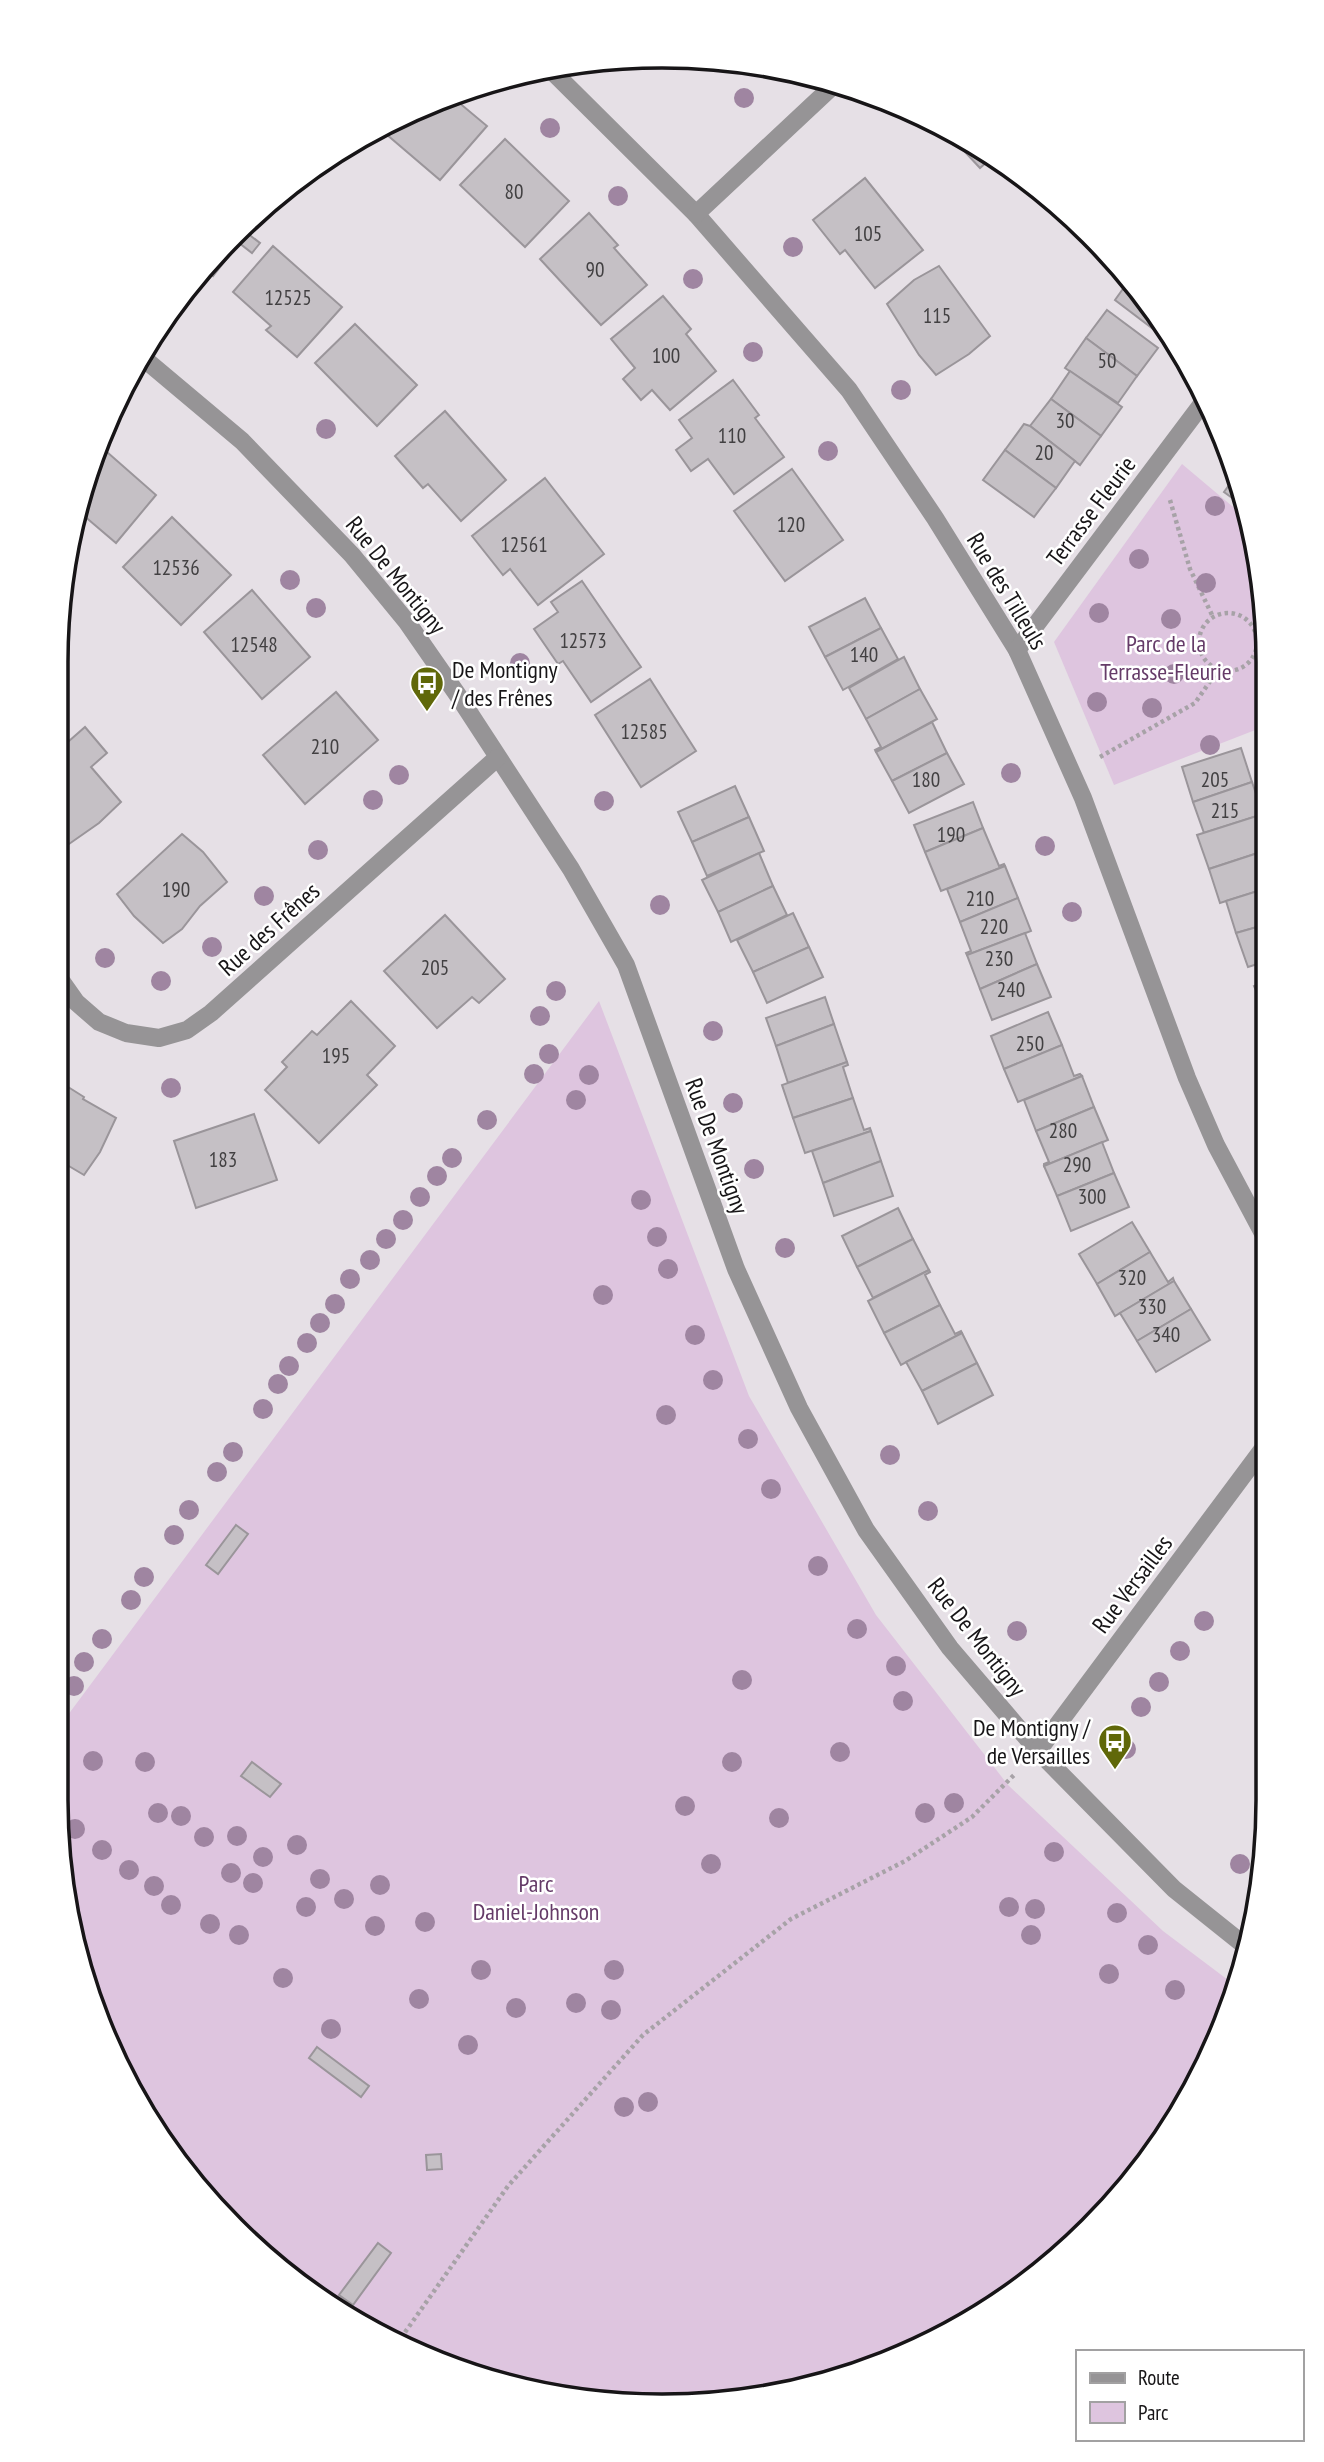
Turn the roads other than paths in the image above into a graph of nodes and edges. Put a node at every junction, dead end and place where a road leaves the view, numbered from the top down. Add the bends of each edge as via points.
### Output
1 (559, 78) edge
2 (827, 92) edge
3 (696, 214) junction
4 (149, 363) edge
5 (1199, 408) edge
6 (1017, 650) junction
7 (498, 758) junction
8 (68, 991) edge
9 (1256, 1220) edge
10 (1256, 1458) edge
11 (1038, 1751) junction
12 (1238, 1942) edge

1 - 3 street, Rue des Tilleuls
2 - 3 street
3 - 6 street, Rue des Tilleuls via 849,390
4 - 7 street, Rue De Montigny via 242,441 352,555 407,622
5 - 6 street, Terrasse Fleurie
6 - 9 street, Rue des Tilleuls via 1072,772 1187,1078
7 - 8 street, Rue des Frênes via 187,1030 159,1038 126,1032 99,1022
7 - 11 street, Rue De Montigny via 571,869 626,965 736,1269 800,1408 852,1506 950,1648
10 - 11 street, Rue Versailles
11 - 12 street, Rue De Montigny via 1174,1889

